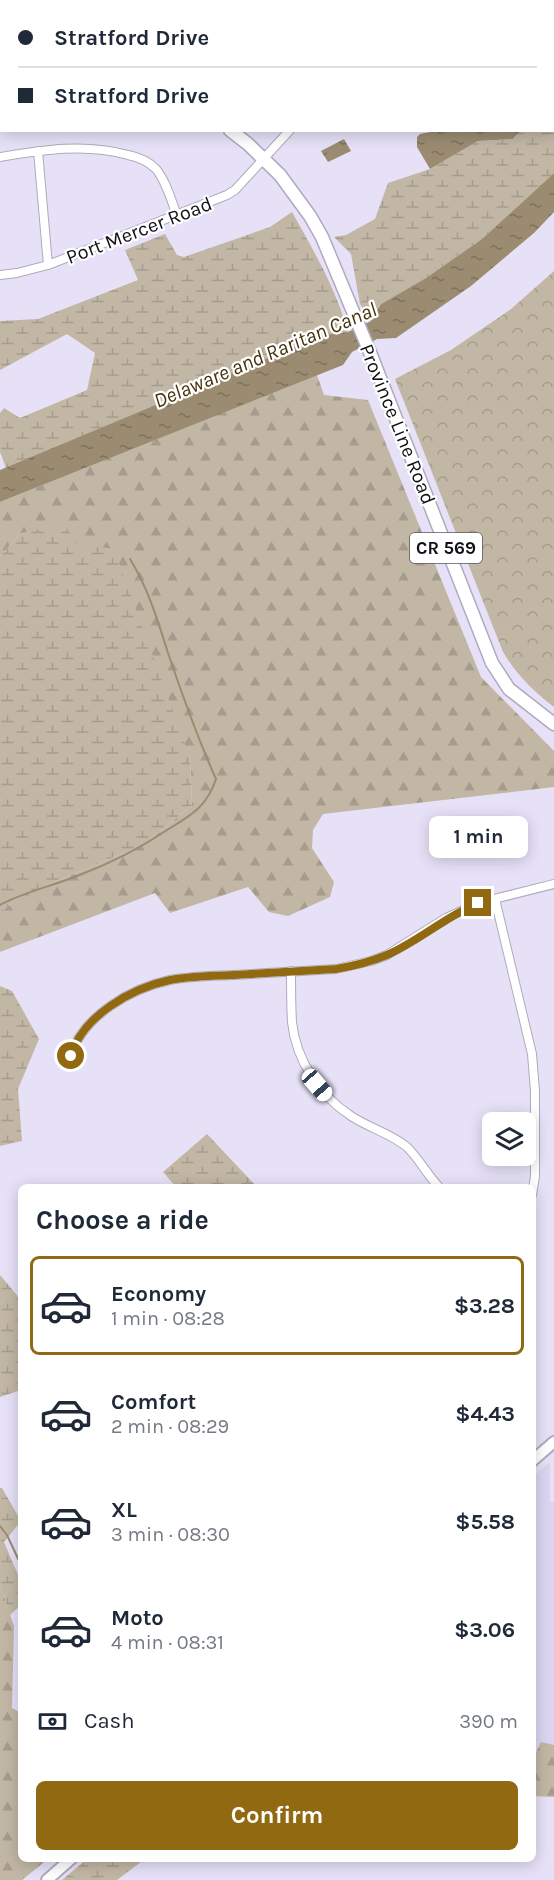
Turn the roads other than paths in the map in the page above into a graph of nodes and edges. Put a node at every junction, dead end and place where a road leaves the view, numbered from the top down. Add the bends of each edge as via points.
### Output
1 (232, 132) edge
2 (288, 132) edge
3 (38, 151) junction
4 (0, 157) edge
5 (263, 158) junction
6 (177, 215) junction
7 (48, 265) junction
8 (0, 275) edge
9 (554, 724) edge
10 (554, 884) edge
11 (495, 899) junction
12 (291, 971) junction
13 (71, 1056) dead end
14 (436, 1184) edge
15 (534, 1184) edge
16 (554, 1442) edge
17 (536, 1458) edge
18 (67, 1862) edge
19 (47, 1880) edge

1 - 5 main road, Province Line Road / CR 569
2 - 5 street, Port Mercer Road
3 - 4 street
3 - 6 street via 100,149 144,160 162,178
3 - 7 street
5 - 6 street, Port Mercer Road via 235,190
5 - 9 main road, Province Line Road / CR 569 via 310,216 330,256 492,663 509,688
6 - 7 street, Port Mercer Road
7 - 8 street, Port Mercer Road
10 - 11 street
11 - 12 street via 460,910 403,946 370,961 336,969
11 - 15 street via 532,1054
12 - 13 street via 184,977 150,986 102,1013 78,1039
12 - 14 street via 292,1022 302,1058 317,1085 339,1108 407,1148
16 - 17 main road
18 - 19 main road

